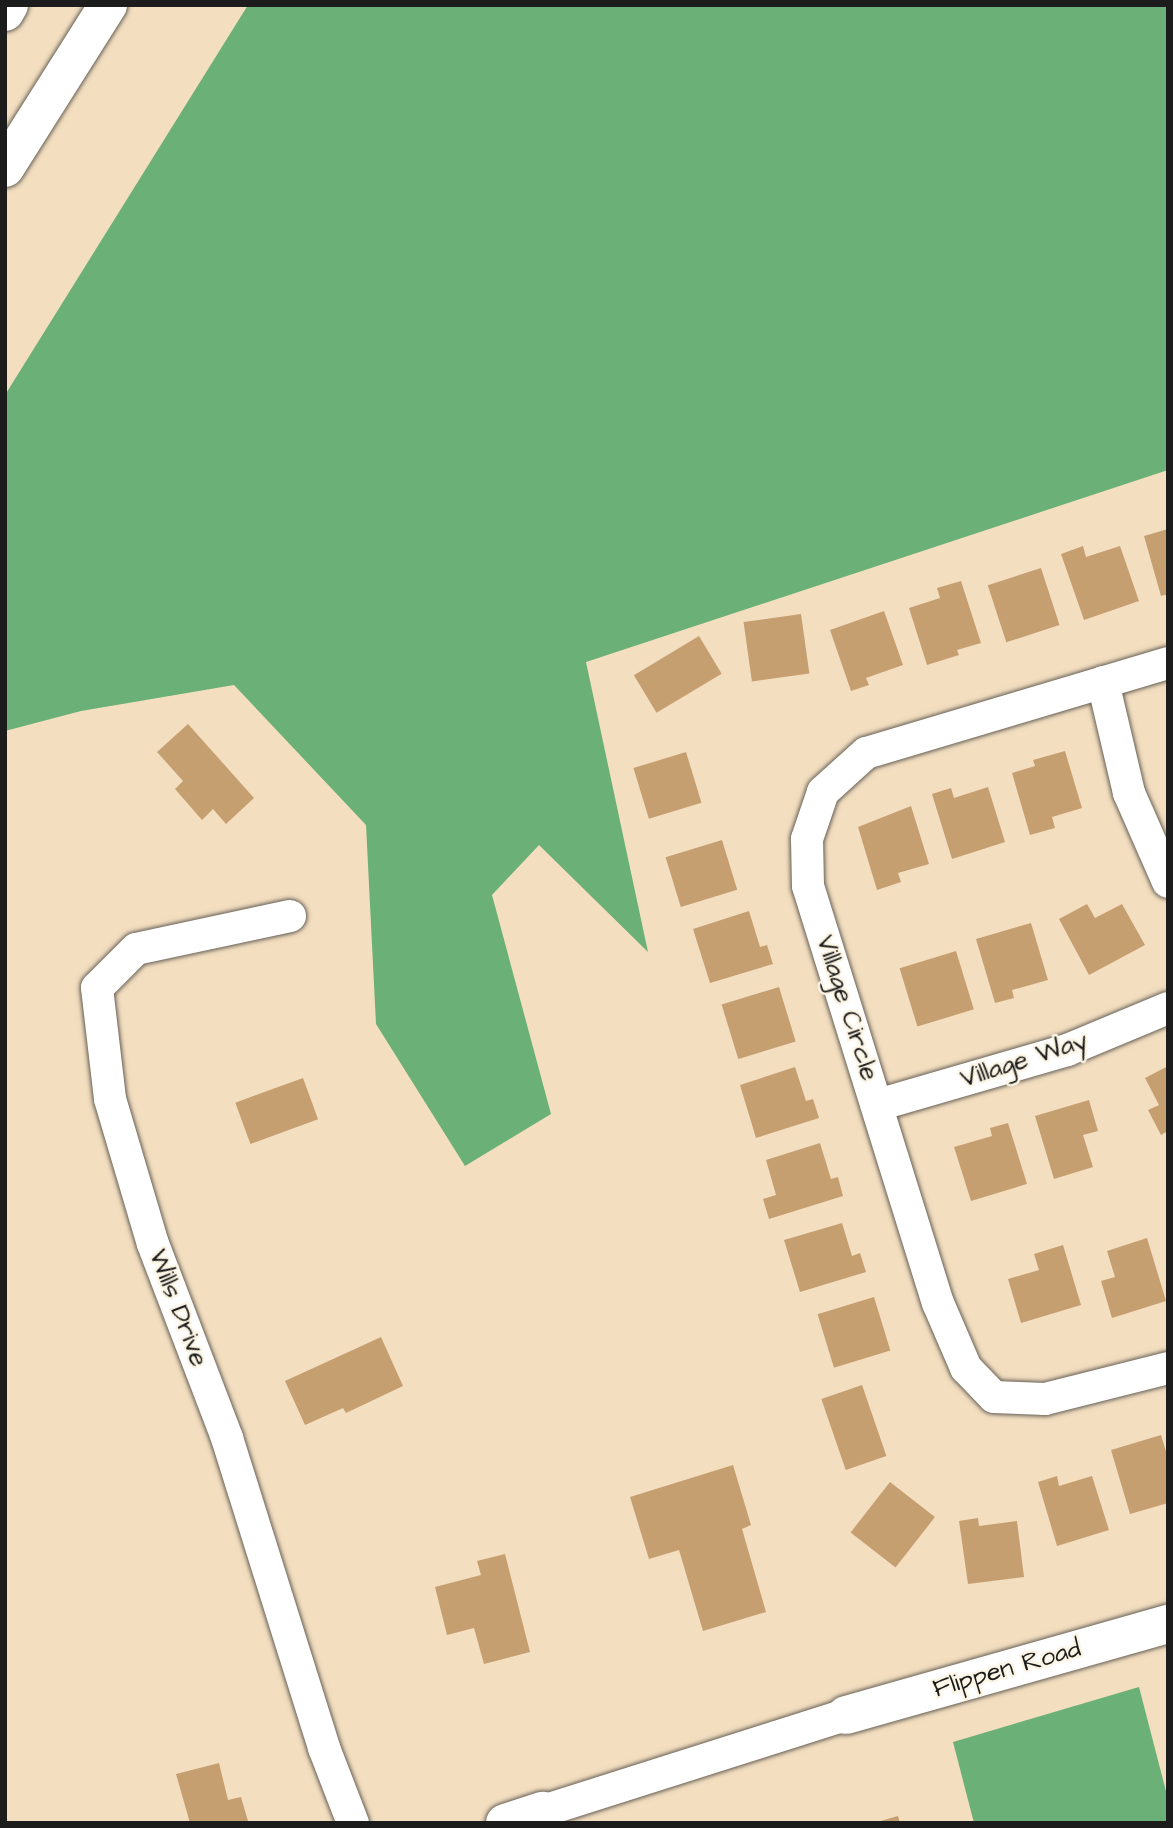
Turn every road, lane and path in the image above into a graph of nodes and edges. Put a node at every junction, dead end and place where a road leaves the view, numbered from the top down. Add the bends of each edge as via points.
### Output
1 (9, 5) edge
2 (108, 5) edge
3 (5, 12) edge
4 (5, 168) edge
5 (1168, 663) edge
6 (1103, 682) junction
7 (1168, 882) edge
8 (290, 916) dead end
9 (1168, 1008) edge
10 (878, 1105) junction
11 (1168, 1368) edge
12 (1168, 1625) edge
13 (846, 1714) joint
14 (545, 1817) edge
15 (353, 1823) edge
16 (505, 1823) edge

1 - 3 main road
2 - 4 main road
5 - 6 street, Village Circle
6 - 7 street via 1129,793
6 - 10 street, Village Circle via 866,753 823,792 807,839 808,886
8 - 15 street, Wills Drive via 135,949 97,988 110,1099 149,1230 227,1438 324,1748
9 - 10 street, Village Way via 1067,1050
10 - 11 street, Village Circle via 938,1303 966,1368 995,1397 1045,1399
12 - 13 main road, Flippen Road
13 - 14 street
14 - 16 main road

